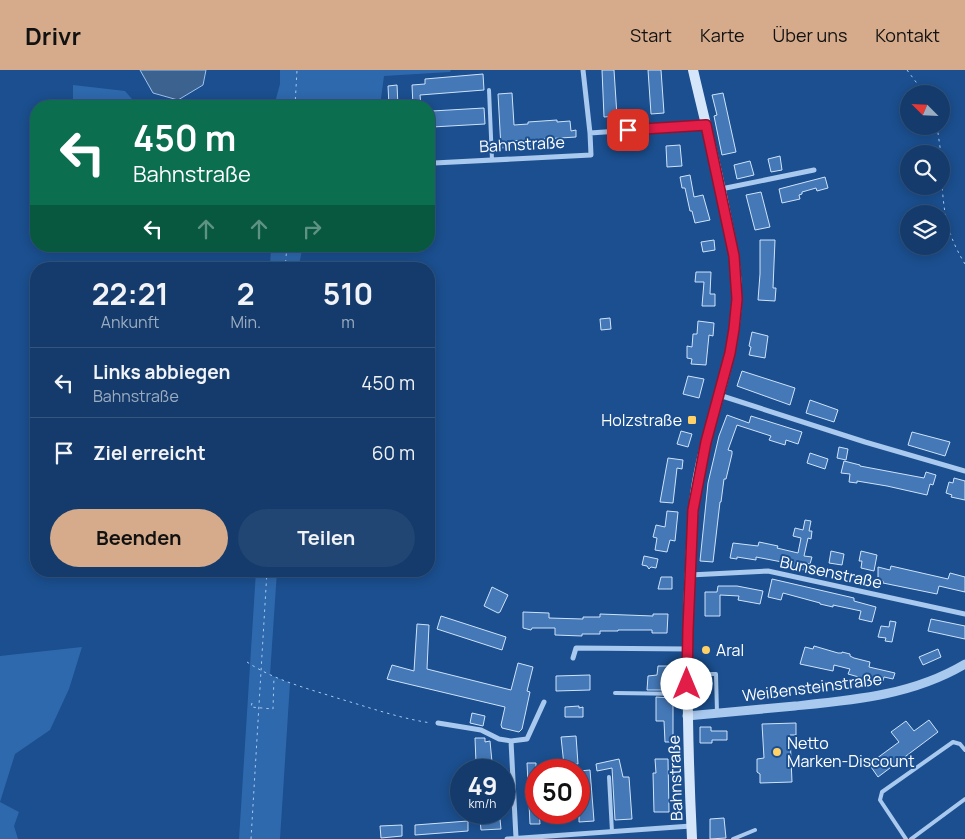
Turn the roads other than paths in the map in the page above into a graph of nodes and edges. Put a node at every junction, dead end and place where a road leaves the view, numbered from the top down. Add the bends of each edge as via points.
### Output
1 (583, 70) edge
2 (694, 70) edge
3 (489, 90) dead end
4 (706, 125) junction
5 (590, 134) junction
6 (492, 160) junction
7 (435, 163) edge
8 (814, 170) dead end
9 (720, 190) junction
10 (719, 394) junction
11 (965, 471) edge
12 (690, 574) junction
13 (965, 614) edge
14 (687, 649) junction
15 (573, 658) dead end
16 (965, 664) edge
17 (687, 674) junction
18 (615, 694) dead end
19 (687, 694) junction
20 (544, 702) dead end
21 (717, 713) junction
22 (688, 716) junction
23 (438, 723) road end
24 (511, 741) junction
25 (965, 750) edge
26 (609, 777) dead end
27 (965, 799) edge
28 (692, 826) junction
29 (754, 830) dead end
30 (612, 832) junction
31 (516, 838) edge
32 (506, 839) edge
33 (692, 839) edge
34 (733, 839) edge
35 (906, 839) edge
36 (911, 839) edge

1 - 5 street, Bahnstraße
2 - 4 main road, Bahnstraße
3 - 6 lane
4 - 5 street
4 - 9 main road, Bahnstraße
5 - 6 street, Bahnstraße via 591,155
6 - 7 street, Bahnstraße
8 - 9 street
9 - 10 main road, Bahnstraße via 734,256 737,299 730,353
10 - 11 street
10 - 12 main road, Bahnstraße via 695,492
12 - 13 street, Bunsenstraße via 768,572
12 - 14 main road, Bahnstraße
14 - 15 street via 576,648
14 - 17 main road, Bahnstraße
16 - 21 street, Weißensteinstraße via 909,688 881,695
17 - 19 main road, Bahnstraße
17 - 21 lane via 716,674
18 - 19 lane
19 - 22 main road, Bahnstraße
20 - 24 street via 527,739
21 - 22 street, Weißensteinstraße
22 - 28 main road, Bahnstraße
23 - 24 street via 481,730
24 - 31 street
25 - 35 lane via 953,742 882,792 880,800
26 - 30 lane
27 - 36 lane
28 - 30 street
28 - 33 main road, Bahnstraße
29 - 34 lane
30 - 31 street
31 - 32 street

